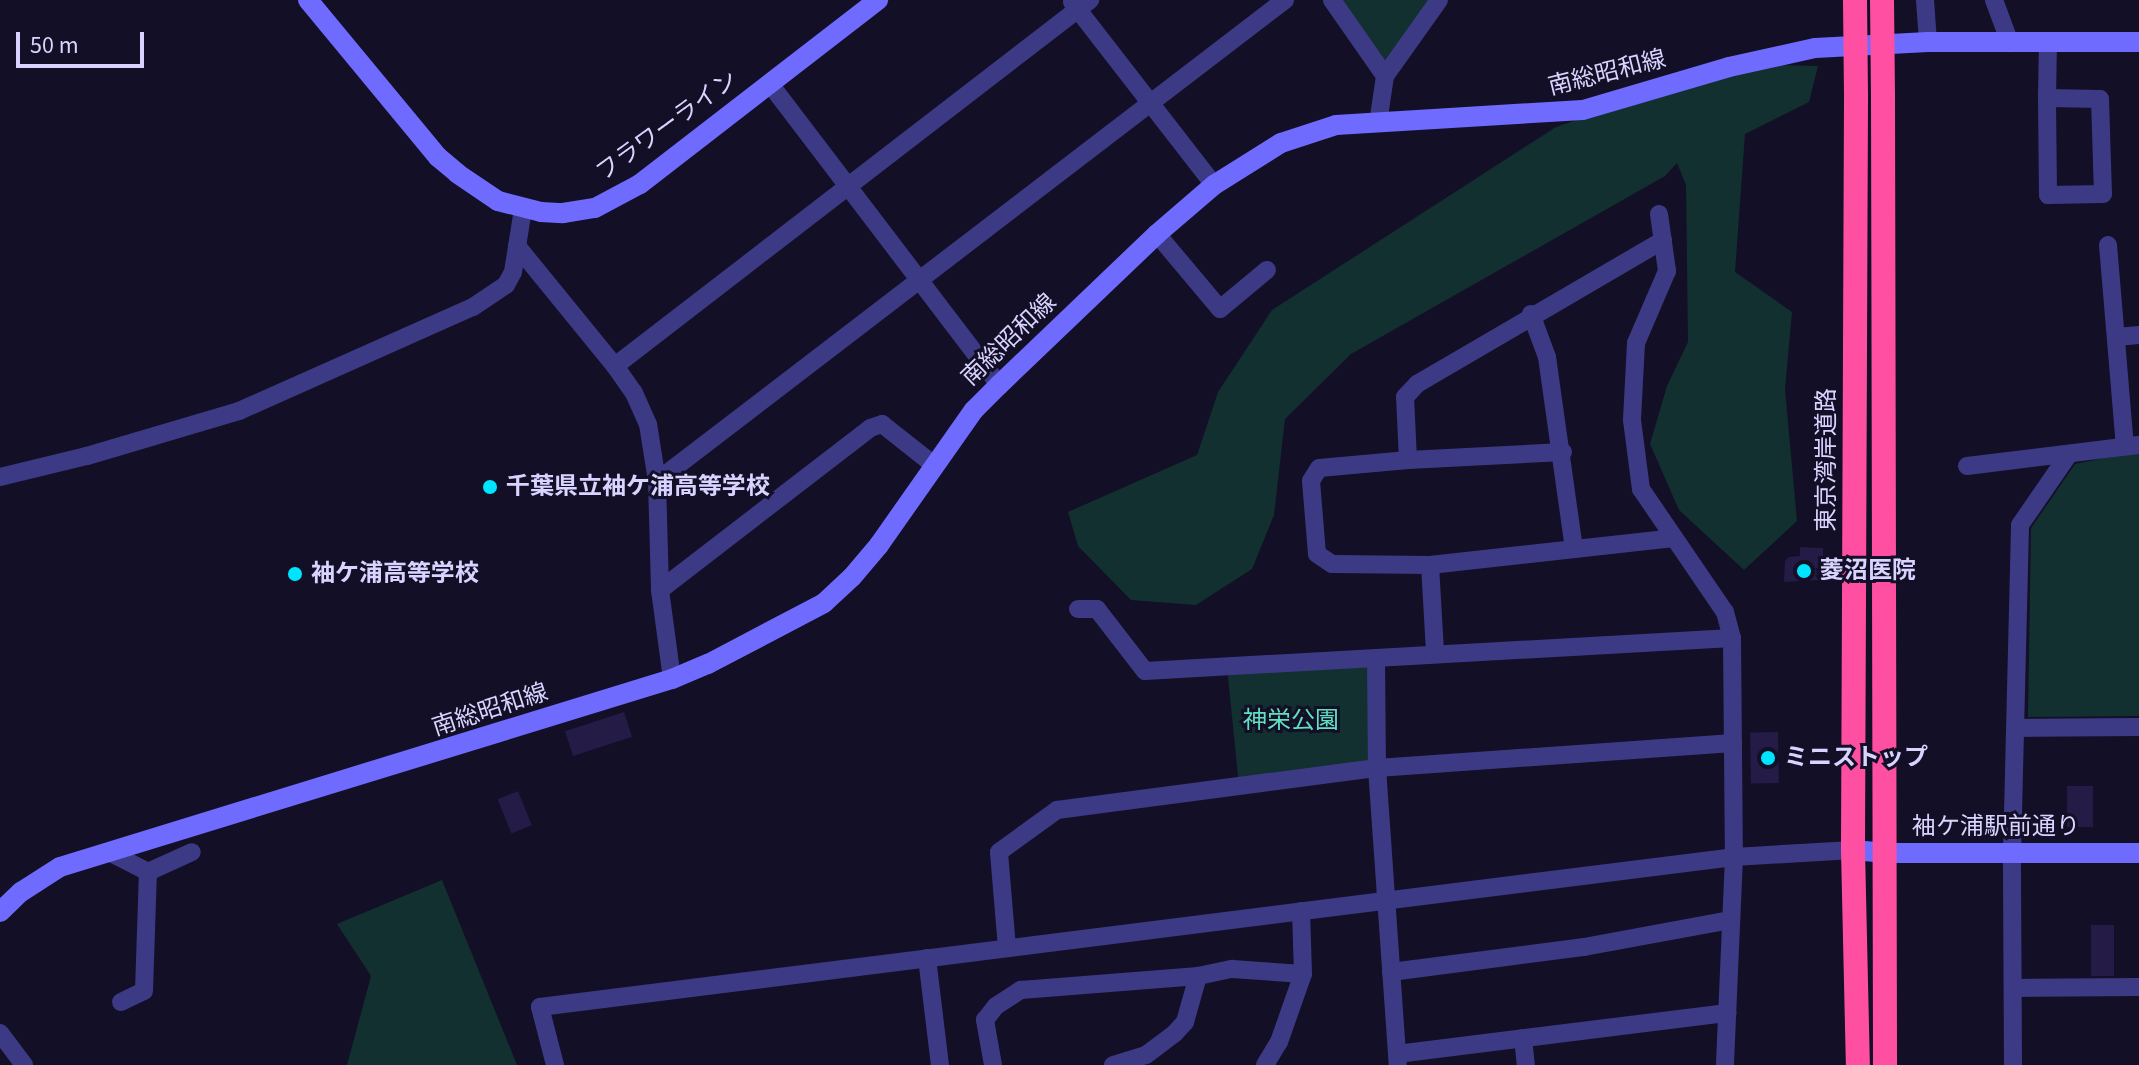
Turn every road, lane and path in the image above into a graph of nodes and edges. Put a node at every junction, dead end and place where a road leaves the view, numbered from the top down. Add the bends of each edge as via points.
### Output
1 (308, 0) edge
2 (878, 0) edge
3 (1285, 0) edge
4 (1332, 0) edge
5 (1439, 0) edge
6 (1855, 0) edge
7 (1882, 0) edge
8 (1925, 0) edge
9 (1994, 0) edge
10 (1079, 3) edge
11 (1928, 42) junction
12 (2139, 42) edge
13 (2010, 43) junction
14 (2048, 43) junction
15 (1385, 76) junction
16 (770, 84) junction
17 (2047, 98) junction
18 (1150, 102) junction
19 (1378, 123) junction
20 (1214, 185) junction
21 (849, 188) junction
22 (523, 209) junction
23 (1659, 214) dead end
24 (1157, 234) junction
25 (1663, 240) junction
26 (2108, 245) dead end
27 (517, 246) junction
28 (1267, 270) dead end
29 (919, 281) junction
30 (1531, 314) junction
31 (2139, 335) edge
32 (2117, 337) junction
33 (615, 366) junction
34 (999, 385) junction
35 (2132, 446) edge
36 (1563, 452) junction
37 (2069, 454) junction
38 (1408, 460) junction
39 (934, 465) junction
40 (1967, 466) dead end
41 (0, 477) edge
42 (657, 481) junction
43 (1674, 538) junction
44 (1574, 549) junction
45 (1430, 565) junction
46 (660, 590) junction
47 (1078, 609) dead end
48 (1732, 638) junction
49 (1435, 652) junction
50 (1376, 658) junction
51 (672, 679) junction
52 (2139, 727) edge
53 (2016, 728) junction
54 (1733, 743) junction
55 (1377, 768) junction
56 (1853, 850) junction
57 (109, 852) junction
58 (192, 852) dead end
59 (1887, 853) junction
60 (2139, 853) edge
61 (2012, 854) junction
62 (1734, 857) junction
63 (148, 872) junction
64 (1388, 900) junction
65 (1301, 911) junction
66 (0, 912) edge
67 (1730, 920) junction
68 (1007, 948) junction
69 (927, 958) junction
70 (1391, 972) junction
71 (1303, 974) junction
72 (1198, 976) junction
73 (2139, 987) edge
74 (2013, 988) junction
75 (121, 1002) dead end
76 (1727, 1013) junction
77 (0, 1033) edge
78 (1523, 1038) junction
79 (1397, 1059) edge
80 (24, 1065) edge
81 (555, 1065) edge
82 (940, 1065) edge
83 (993, 1065) edge
84 (1113, 1065) edge
85 (1265, 1065) edge
86 (1526, 1065) edge
87 (1725, 1065) edge
88 (1858, 1065) edge
89 (1885, 1065) edge
90 (2013, 1065) edge

1 - 22 main road, フラワーライン via 438,157 478,190
2 - 16 main road, フラワーライン
3 - 18 street
4 - 15 street
5 - 15 street
6 - 56 highway, 東京湾岸道路, bridge
7 - 59 highway, bridge
8 - 11 street
9 - 13 street
10 - 18 street
10 - 21 street
11 - 13 main road, 南総昭和線
11 - 19 main road, 南総昭和線 via 1815,48 1583,110
12 - 14 main road, 南総昭和線
13 - 14 main road, 南総昭和線
14 - 17 street
15 - 19 street
16 - 21 street
16 - 22 main road, フラワーライン via 619,197 563,213
17 - 17 street via 2048,195 2103,194 2100,99
18 - 20 street
18 - 29 street
19 - 20 main road, 南総昭和線 via 1336,125 1281,143
20 - 24 main road, 南総昭和線
21 - 29 street
21 - 33 street
22 - 27 street
23 - 25 street
24 - 28 street via 1220,309
24 - 34 main road, 南総昭和線
25 - 30 street
25 - 43 street via 1667,271 1636,343 1632,420 1641,489
26 - 32 street
27 - 33 street
27 - 41 street via 506,285 458,314 239,411
29 - 34 street
29 - 42 street
30 - 36 street via 1547,357
30 - 38 street via 1417,384 1405,397
31 - 32 street
32 - 35 street
33 - 42 street via 648,424
34 - 39 main road, 南総昭和線
35 - 37 street
36 - 38 street
36 - 44 street
37 - 40 street
37 - 53 street via 2020,525
38 - 45 street via 1319,468 1311,481 1317,554 1332,564
39 - 46 street via 882,424 870,428
39 - 51 main road, 南総昭和線 via 879,545 824,603
42 - 46 street
43 - 44 street
43 - 48 street via 1725,612
44 - 45 street
45 - 49 street
46 - 51 street
47 - 50 street via 1097,609 1145,671
48 - 49 street
48 - 54 street
49 - 50 street
50 - 55 street
51 - 57 main road, 南総昭和線
52 - 53 street
53 - 61 street
54 - 55 street
54 - 62 street
55 - 64 street
55 - 68 street via 1057,810 999,852
56 - 59 main road, 袖ケ浦駅前通り
56 - 62 street
56 - 88 highway, 東京湾岸道路
57 - 63 street
57 - 66 main road, 南総昭和線 via 50,873
58 - 63 street
59 - 61 main road, 袖ケ浦駅前通り
59 - 89 highway
60 - 61 main road, 袖ケ浦駅前通り
61 - 74 street
62 - 64 street
62 - 67 street
63 - 75 street via 144,991
64 - 65 street
64 - 70 street
65 - 68 street
65 - 71 street
67 - 70 street via 1584,947
67 - 76 street
68 - 69 street
69 - 81 street via 540,1007
69 - 82 street
70 - 79 street
71 - 72 street via 1232,969
71 - 85 street via 1279,1042
72 - 83 street via 1021,990 985,1020
72 - 84 street via 1185,1022 1175,1033 1146,1055
73 - 74 street
74 - 90 street
76 - 78 street
76 - 87 street
77 - 80 street
78 - 79 street
78 - 86 street

